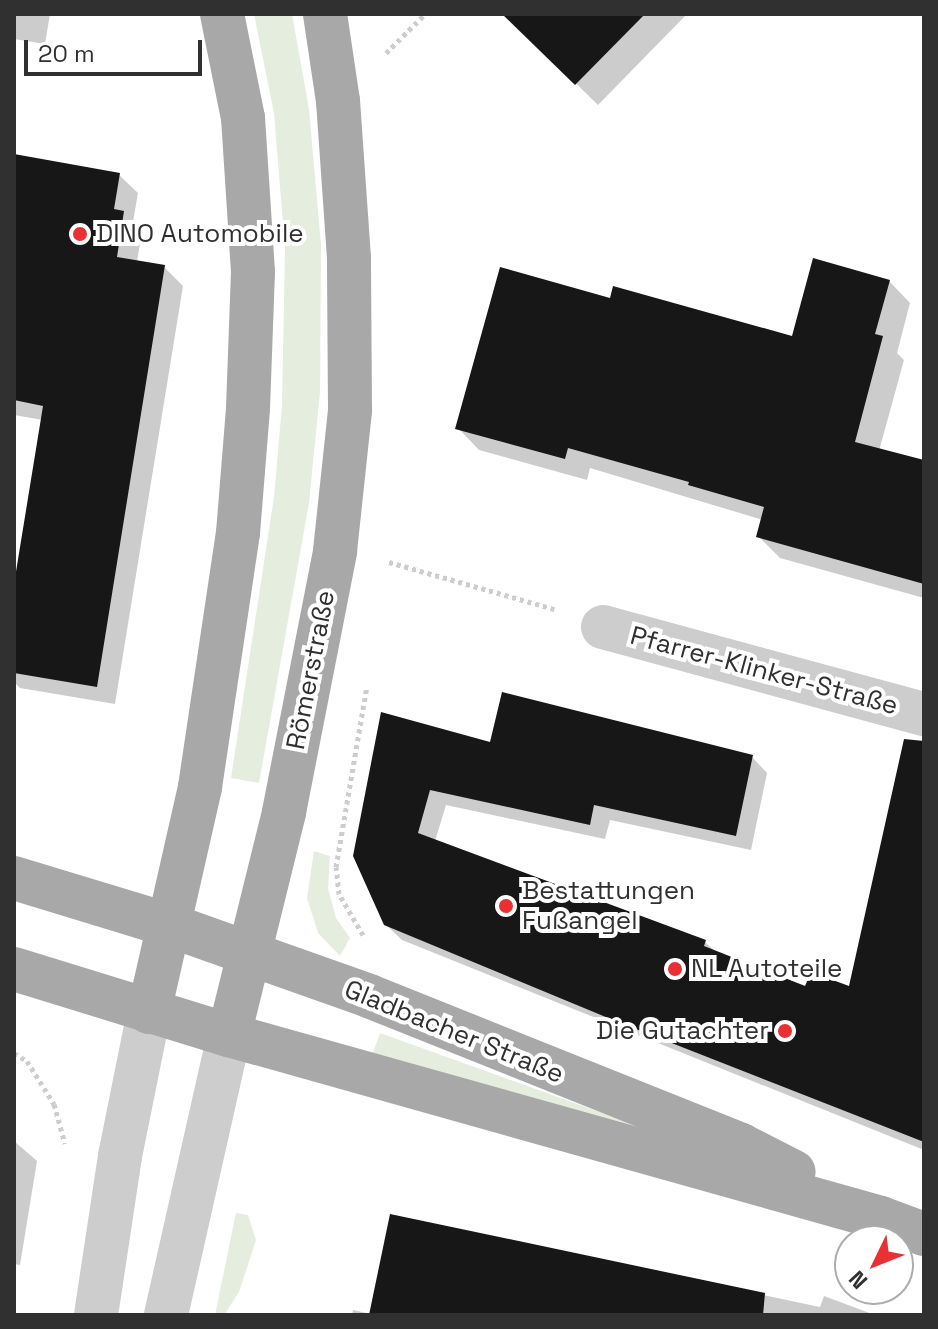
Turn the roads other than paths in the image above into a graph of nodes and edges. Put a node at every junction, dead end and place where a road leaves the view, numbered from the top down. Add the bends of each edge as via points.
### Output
1 (222, 14) edge
2 (325, 14) edge
3 (603, 627) road end
4 (924, 714) edge
5 (14, 878) edge
6 (169, 925) junction
7 (251, 955) junction
8 (14, 969) edge
9 (149, 1012) junction
10 (229, 1035) junction
11 (881, 1218) junction
12 (924, 1234) edge
13 (96, 1315) edge
14 (166, 1315) edge

1 - 6 main road via 243,118 253,272 248,408 238,533 200,787
2 - 7 main road, Römerstraße via 338,101 349,258 350,410 335,551
3 - 4 street, Pfarrer-Klinker-Straße
5 - 6 main road, Gladbacher Straße
6 - 7 main road, Gladbacher Straße
6 - 9 main road
7 - 10 main road, Römerstraße
7 - 11 main road, Gladbacher Straße via 369,996 741,1145
8 - 9 main road, Gladbacher Straße
9 - 10 main road, Gladbacher Straße
9 - 13 street
10 - 11 main road, Gladbacher Straße
10 - 14 street, Römerstraße
11 - 12 main road, Gladbacher Straße

